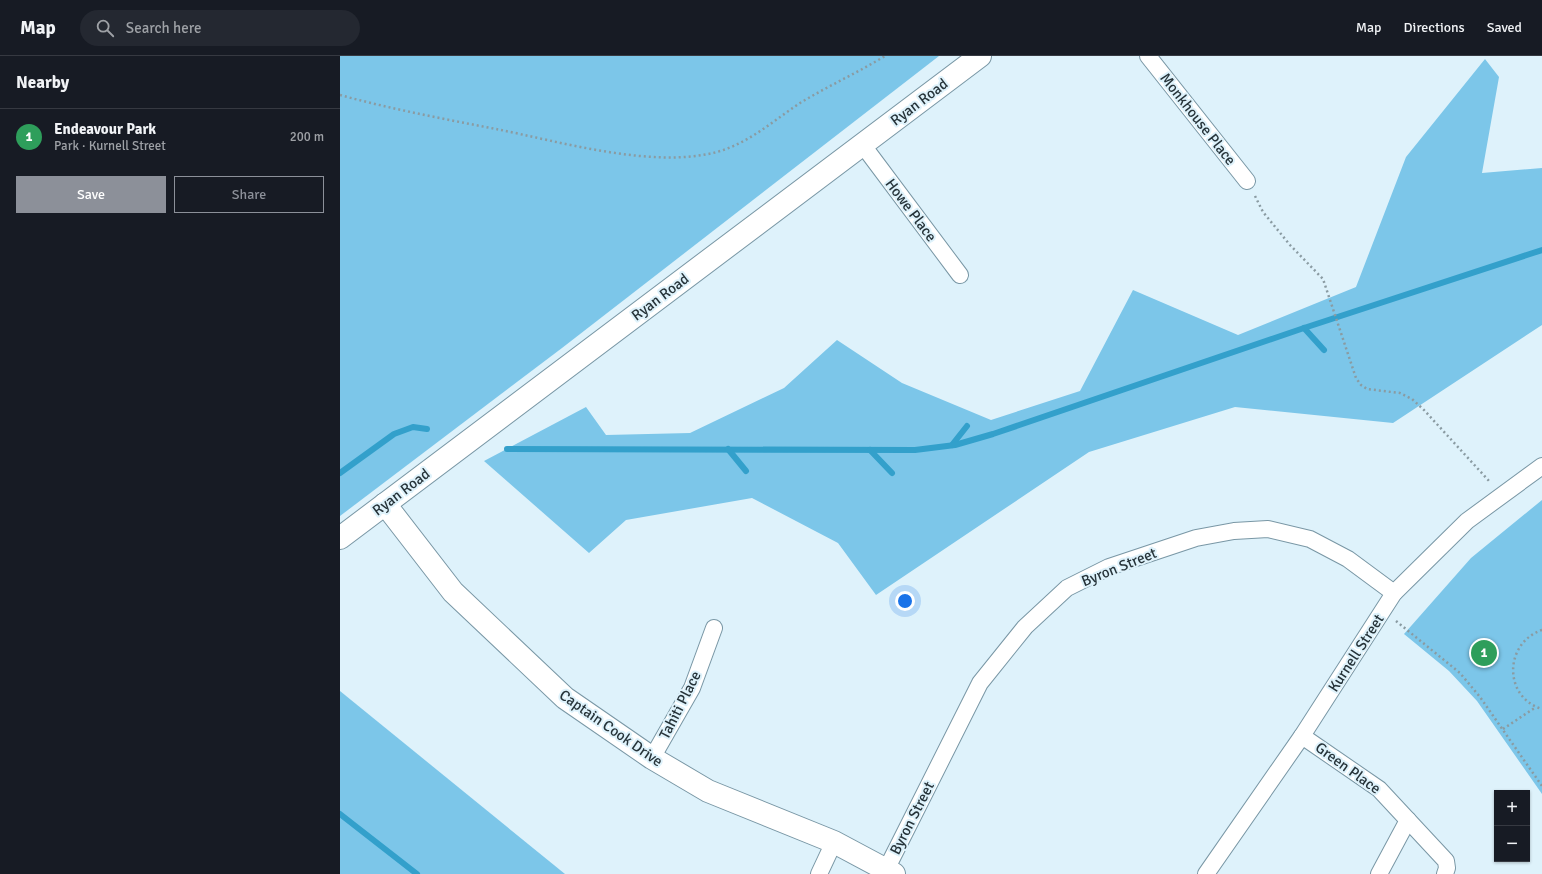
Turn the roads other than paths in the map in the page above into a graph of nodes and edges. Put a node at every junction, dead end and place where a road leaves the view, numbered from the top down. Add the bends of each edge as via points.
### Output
1 (980, 56) edge
2 (1148, 56) edge
3 (862, 144) junction
4 (1247, 181) road end
5 (960, 275) dead end
6 (1542, 466) edge
7 (385, 504) junction
8 (340, 538) edge
9 (1394, 593) junction
10 (714, 628) dead end
11 (1302, 736) junction
12 (652, 758) junction
13 (1408, 820) junction
14 (834, 842) junction
15 (890, 872) edge
16 (819, 874) edge
17 (1206, 874) edge
18 (1379, 874) edge
19 (1446, 874) edge

1 - 3 street, Ryan Road
2 - 4 street, Monkhouse Place
3 - 5 street, Howe Place
3 - 7 street, Ryan Road
6 - 9 street, Kurnell Street via 1467,521
7 - 8 street, Ryan Road
7 - 12 street, Captain Cook Drive via 453,592 565,698
9 - 11 street, Kurnell Street
9 - 15 street, Byron Street via 1348,559 1310,539 1268,529 1234,530 1196,538 1109,567 1068,588 1025,628 980,683
10 - 12 street, Tahiti Place via 692,688
11 - 13 street, Green Place via 1379,790
11 - 17 street, Kurnell Street
12 - 14 street, Captain Cook Drive via 708,791
13 - 18 street
13 - 19 street, Green Place via 1446,861
14 - 15 street, Captain Cook Drive
14 - 16 street

